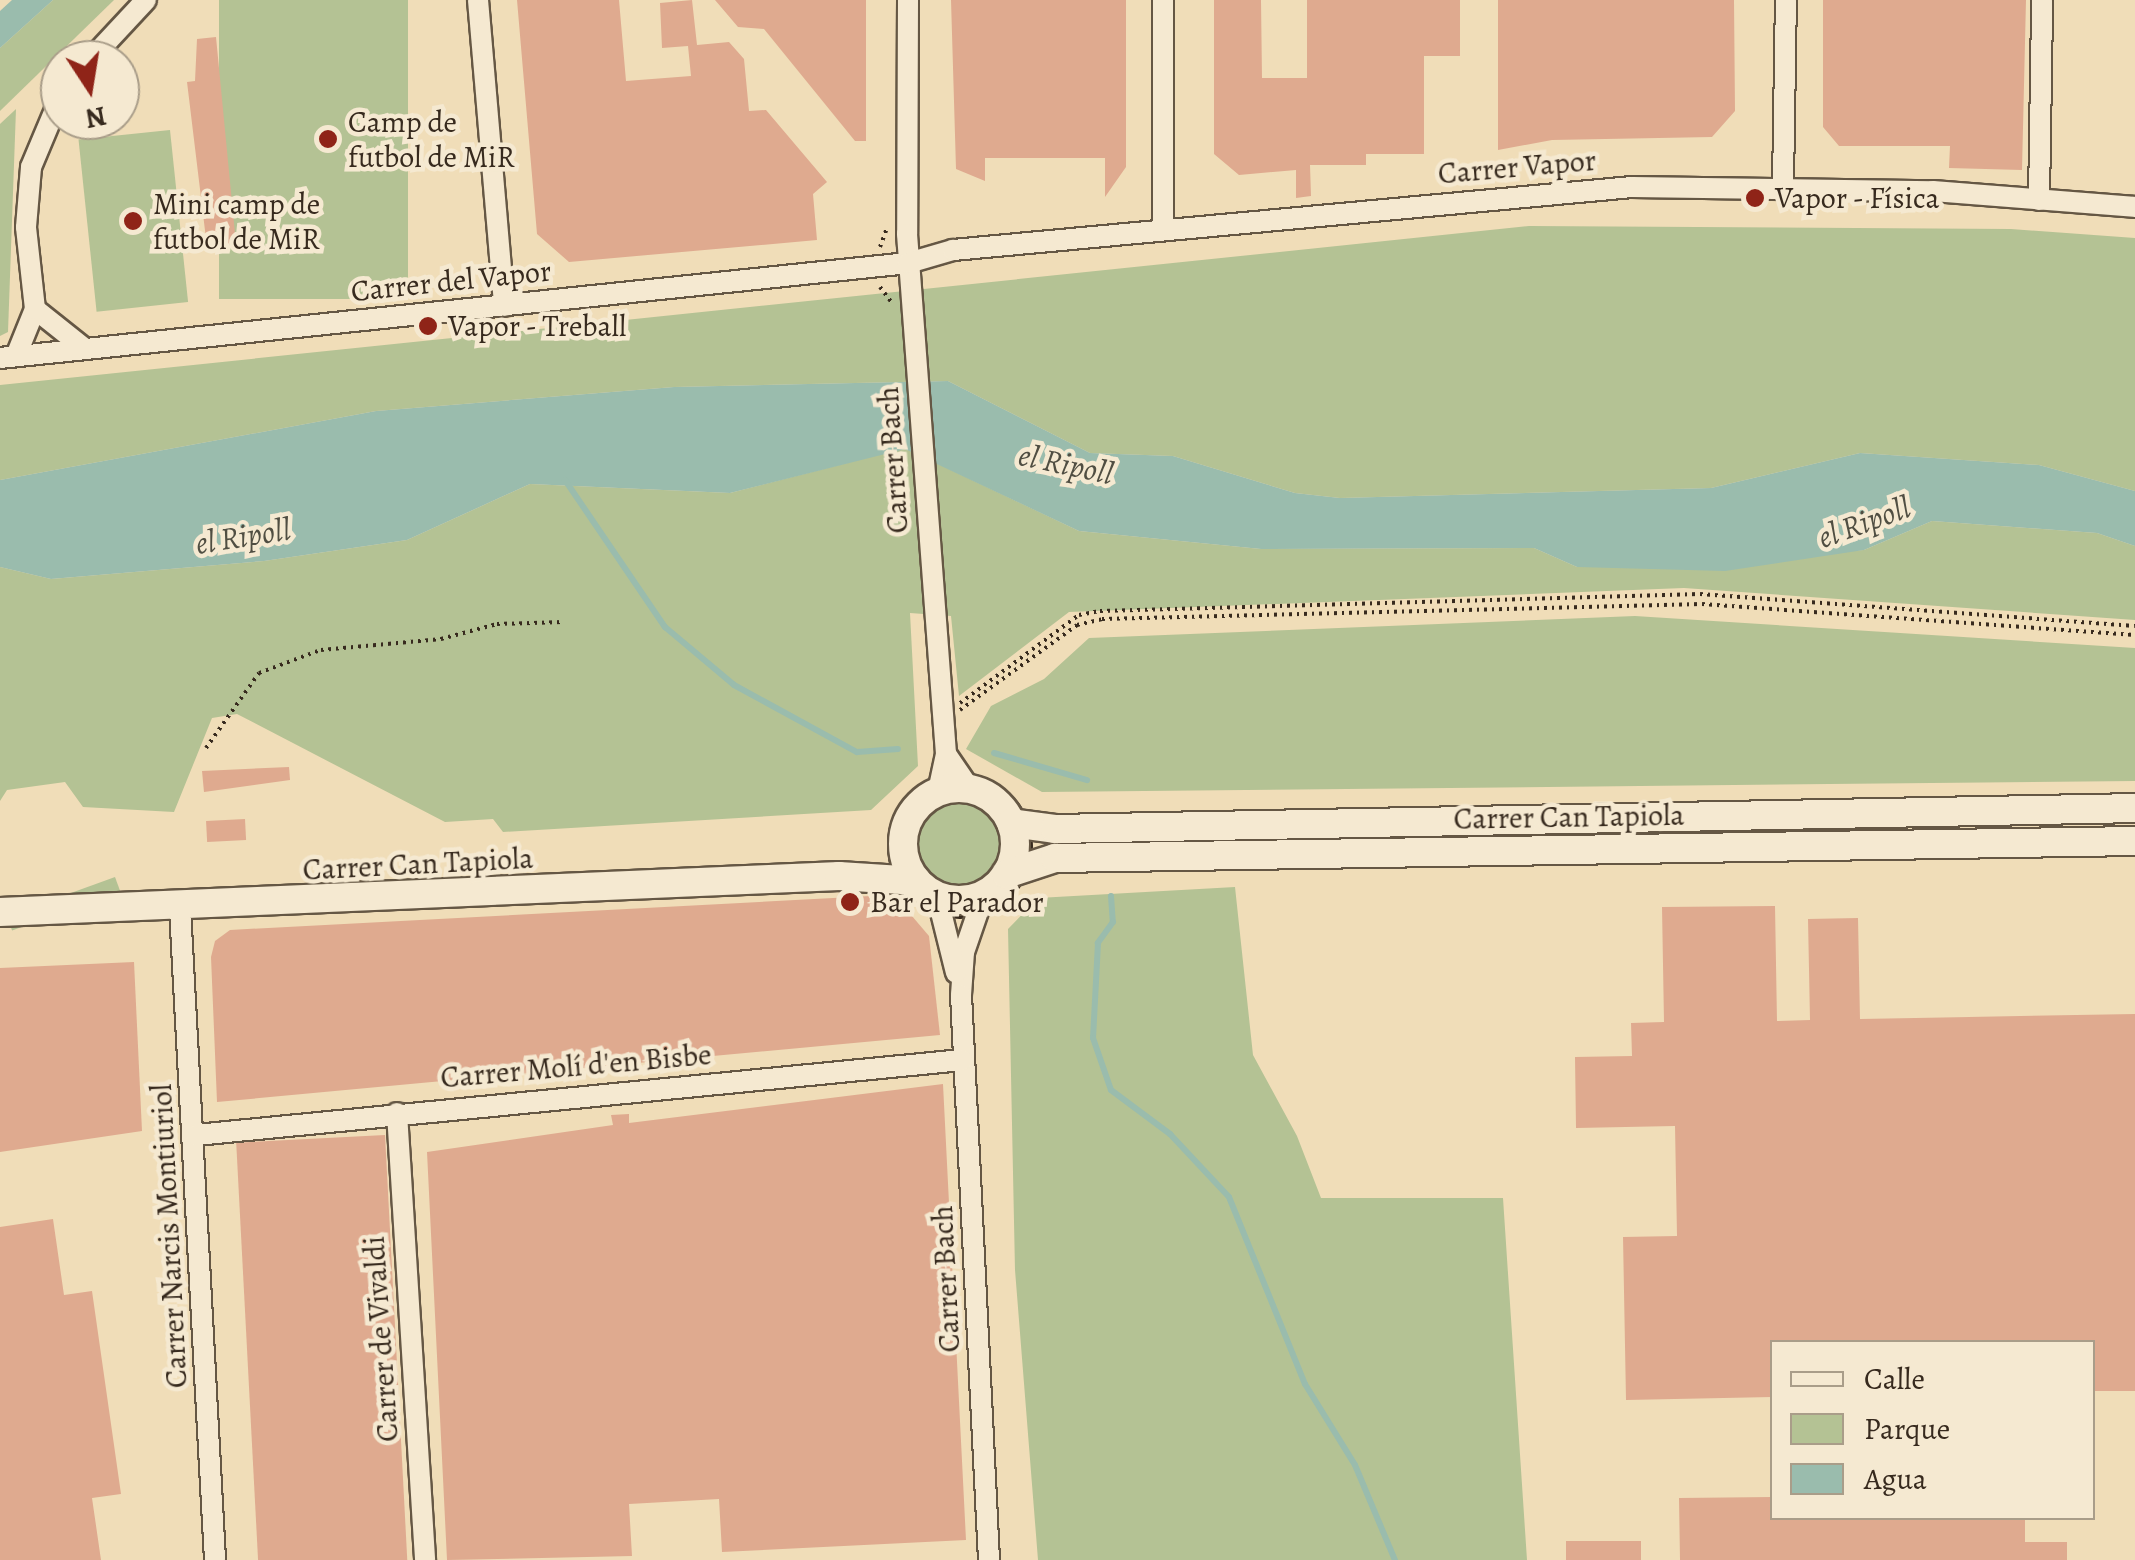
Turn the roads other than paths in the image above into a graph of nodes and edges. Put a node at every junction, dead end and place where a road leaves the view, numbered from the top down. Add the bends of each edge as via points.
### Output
1 (146, 0) edge
2 (478, 0) edge
3 (908, 0) edge
4 (1163, 0) edge
5 (1786, 0) edge
6 (2042, 0) edge
7 (109, 40) edge
8 (40, 138) edge
9 (1784, 185) junction
10 (2038, 200) junction
11 (2135, 207) edge
12 (1162, 229) junction
13 (908, 272) junction
14 (504, 306) junction
15 (35, 309) junction
16 (84, 348) junction
17 (8, 357) edge
18 (952, 783) junction
19 (2135, 808) edge
20 (1020, 824) junction
21 (2135, 841) edge
22 (1017, 871) junction
23 (913, 877) junction
24 (980, 904) junction
25 (180, 908) junction
26 (0, 912) edge
27 (961, 995) junction
28 (962, 1060) junction
29 (396, 1113) junction
30 (196, 1135) junction
31 (215, 1560) edge
32 (426, 1560) edge
33 (987, 1560) edge

1 - 7 street
2 - 14 street
3 - 13 street, Carrer Bach
4 - 12 street
5 - 9 street
6 - 10 street
8 - 15 street via 27,198
9 - 10 street, Carrer Vapor
9 - 12 street, Carrer Vapor via 1632,187
10 - 11 street, Carrer Vapor
12 - 13 street, Carrer Vapor via 953,250
13 - 14 street, Carrer del Vapor
13 - 18 street, Carrer Bach
14 - 16 street, Carrer del Vapor
15 - 16 street
15 - 17 street
16 - 17 street, Carrer del Vapor
18 - 20 street via 995,801
18 - 23 street via 910,816
19 - 20 street, Carrer Can Tapiola
20 - 22 street
21 - 22 street, Carrer Can Tapiola via 1074,858
22 - 24 street
23 - 24 street
23 - 25 street, Carrer Can Tapiola
23 - 27 street, Carrer Bach
24 - 27 street, Carrer Bach
25 - 26 street, Carrer Can Tapiola
25 - 30 street, Carrer Narcis Montiuriol
27 - 28 street, Carrer Bach
28 - 29 street, Carrer Molí d'en Bisbe
28 - 33 street, Carrer Bach
29 - 30 street, Carrer Molí d'en Bisbe
29 - 32 street, Carrer de Vivaldi
30 - 31 street, Carrer Narcis Montiuriol

